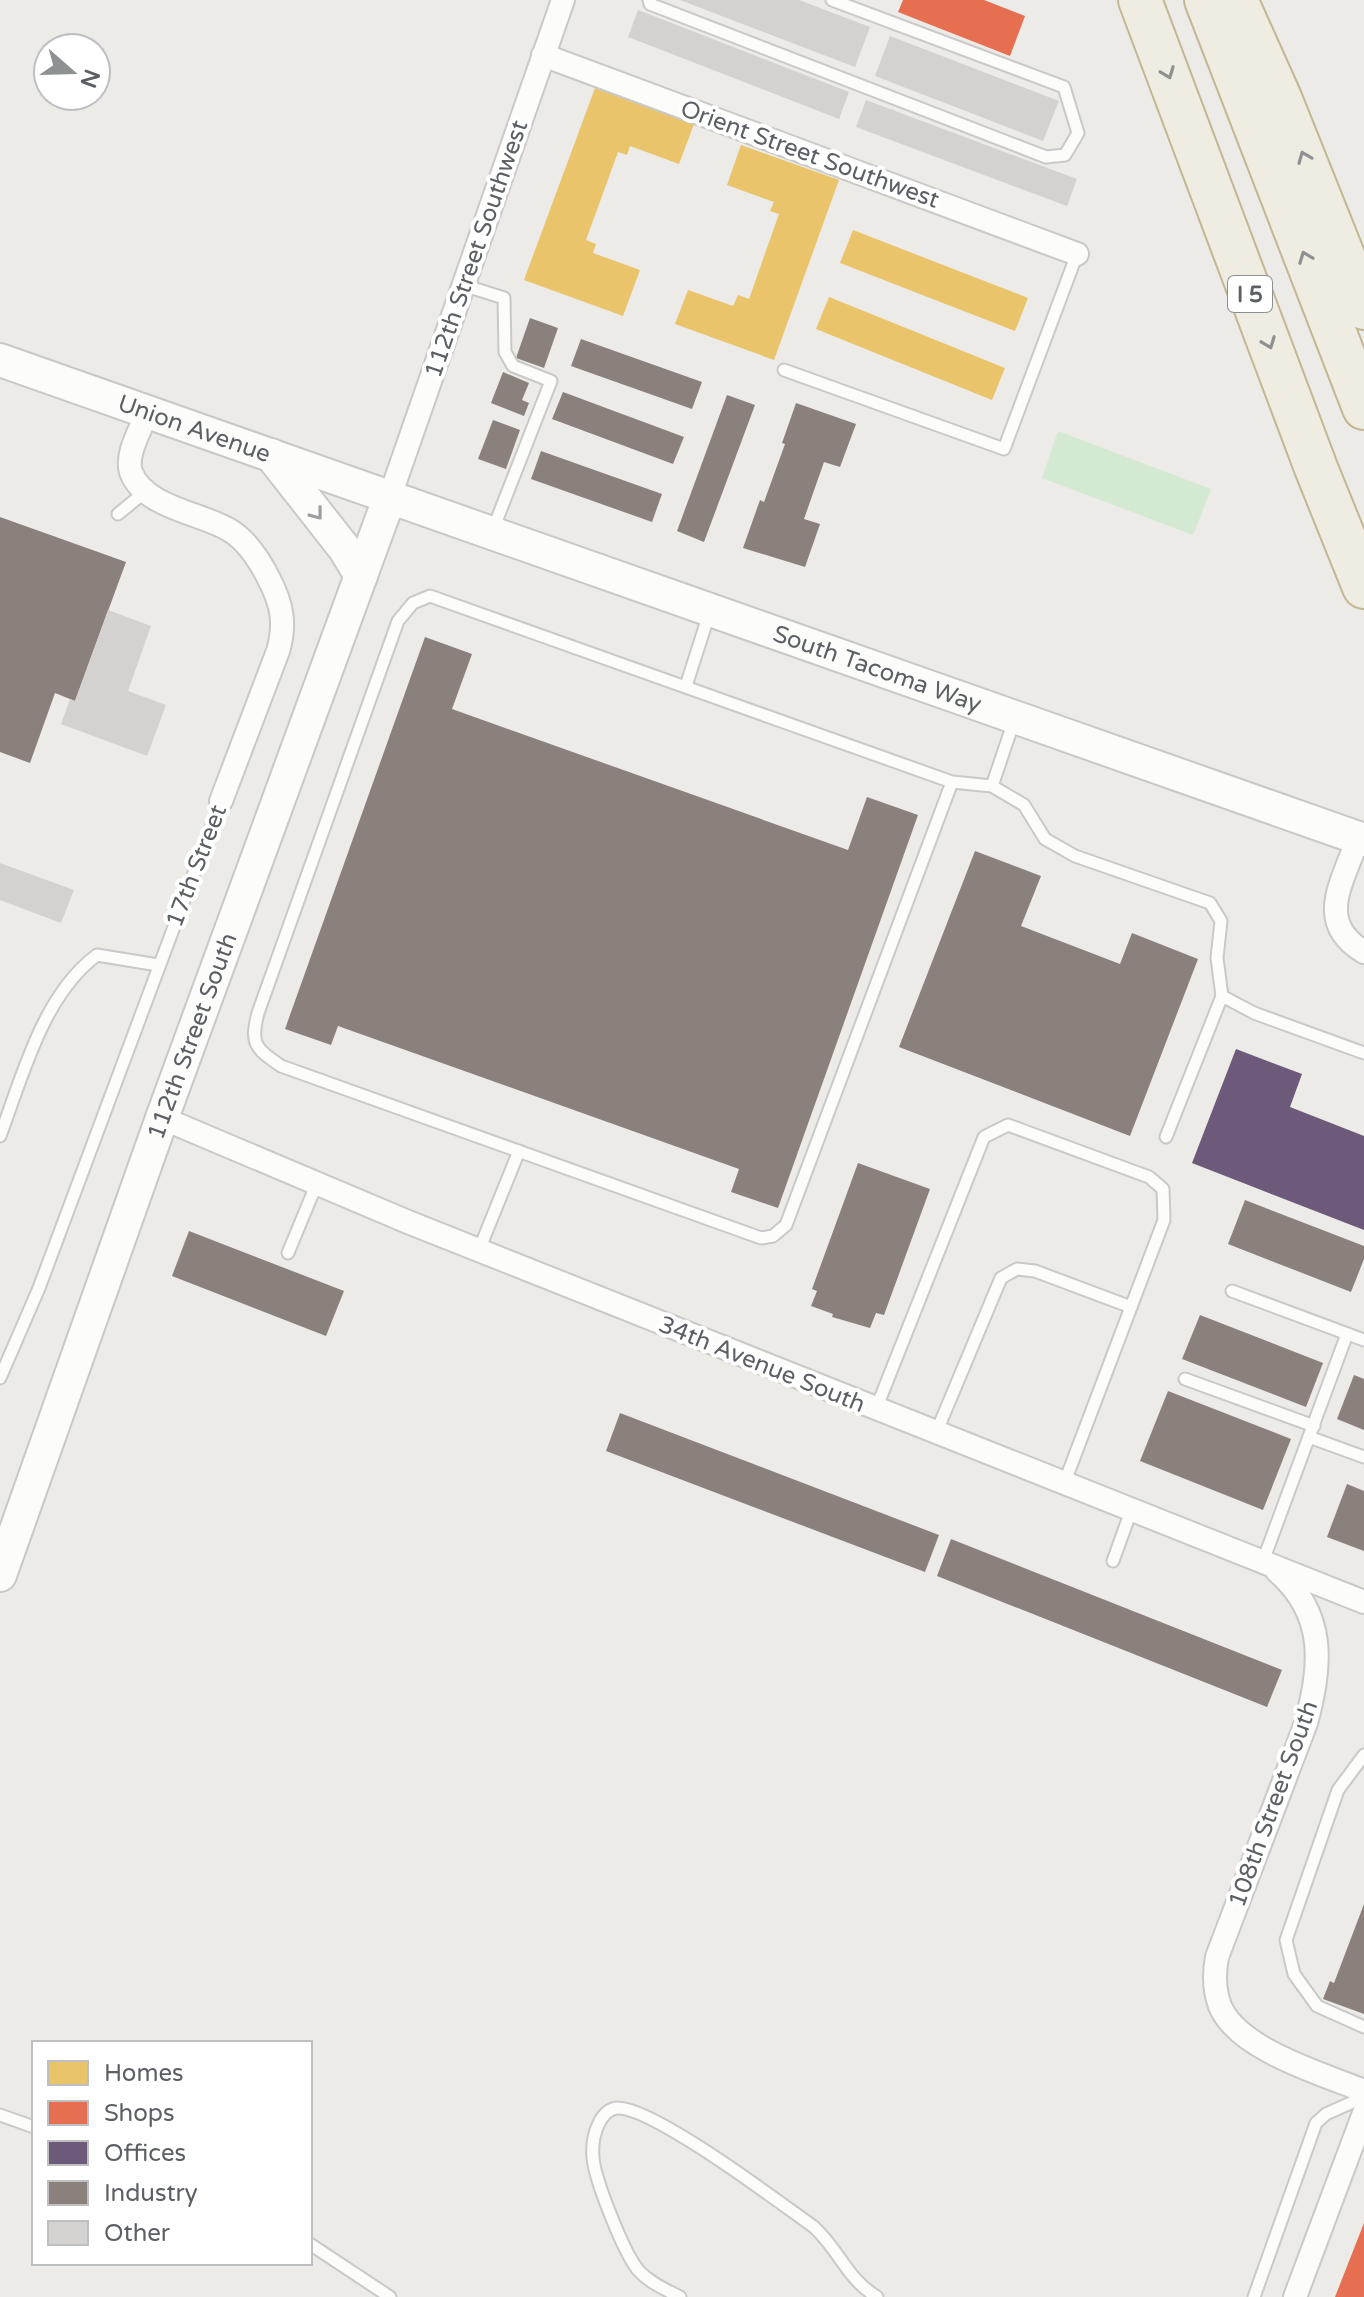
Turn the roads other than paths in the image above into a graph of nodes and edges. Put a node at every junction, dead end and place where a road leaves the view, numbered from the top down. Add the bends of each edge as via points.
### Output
1 (563, 0) edge
2 (649, 0) edge
3 (832, 0) edge
4 (1140, 0) edge
5 (1206, 0) edge
6 (1236, 0) edge
7 (543, 55) junction
8 (1077, 254) joint
9 (463, 285) junction
10 (1364, 308) edge
11 (0, 360) edge
12 (784, 370) dead end
13 (1364, 408) edge
14 (147, 413) junction
15 (271, 455) junction
16 (146, 491) junction
17 (389, 499) junction
18 (118, 514) dead end
19 (491, 534) junction
20 (361, 576) junction
21 (1364, 587) edge
22 (711, 611) junction
23 (686, 686) junction
24 (1015, 718) junction
25 (952, 782) junction
26 (992, 786) junction
27 (221, 801) joint
28 (1361, 839) edge
29 (1364, 952) edge
30 (158, 965) junction
31 (1222, 996) junction
32 (1364, 1053) edge
33 (162, 1118) junction
34 (0, 1136) edge
35 (1166, 1137) dead end
36 (519, 1151) junction
37 (317, 1183) junction
38 (479, 1250) junction
39 (288, 1253) dead end
40 (1232, 1291) dead end
41 (1131, 1307) junction
42 (1347, 1334) junction
43 (1364, 1340) edge
44 (0, 1378) edge
45 (1185, 1379) dead end
46 (876, 1409) junction
47 (1312, 1432) junction
48 (936, 1433) junction
49 (1364, 1457) edge
50 (1064, 1484) junction
51 (1131, 1511) junction
52 (1113, 1561) dead end
53 (1263, 1561) junction
54 (0, 1575) edge
55 (1364, 1602) edge
56 (1364, 1755) edge
57 (1364, 2027) edge
58 (1364, 2091) edge
59 (1364, 2097) edge
60 (1364, 2113) edge
61 (0, 2115) edge
62 (32, 2126) edge
63 (312, 2245) edge
64 (389, 2297) edge
65 (680, 2297) edge
66 (877, 2297) edge
67 (1254, 2297) edge
68 (1295, 2297) edge

1 - 7 street, 112th Street Southwest
2 - 3 lane via 1046,157 1065,155 1078,133 1064,87
4 -> 21 highway, I 5
13 -> 5 highway
10 -> 6 highway
7 - 8 street, Orient Street Southwest
7 - 9 street, 112th Street Southwest
8 - 12 lane via 1004,449
9 - 17 street, 112th Street Southwest
9 - 19 lane via 504,298 505,352 513,366 551,381
11 - 14 street, Union Avenue
14 - 15 street, Union Avenue
14 - 16 street via 130,466
15 - 17 street, Union Avenue
15 -> 20 street
16 - 18 lane
16 - 27 street, 17th Street via 237,535 263,568 281,607 278,651
17 - 19 street, South Tacoma Way
17 - 20 street, 112th Street South
19 - 22 street, South Tacoma Way
20 - 33 street, 112th Street South
22 - 23 lane
22 - 24 street, South Tacoma Way
23 - 25 lane
23 - 36 lane via 430,596 413,603 398,621 295,907 252,1035 259,1051 281,1066
24 - 26 lane
24 - 28 street, South Tacoma Way
25 - 26 lane
25 - 36 lane via 786,1225 761,1238
26 - 31 lane via 1024,805 1045,839 1075,856 1210,903 1221,921 1217,958
27 - 30 lane, 17th Street
28 - 29 street via 1335,919 1345,938
30 - 34 lane via 97,955 80,968 40,1029
30 - 44 lane, 17th Street via 39,1288
31 - 32 lane
31 - 35 lane
33 - 37 street, 34th Avenue South
33 - 54 street, 112th Street South
36 - 38 lane
37 - 38 street, 34th Avenue South
37 - 39 lane
38 - 46 street, 34th Avenue South
40 - 42 lane
41 - 46 lane via 1164,1220 1163,1189 1149,1177 1008,1125 984,1137
41 - 48 lane via 1035,1271 1017,1269 1001,1278
41 - 50 lane
42 - 43 lane
42 - 47 lane
45 - 47 lane
46 - 48 street, 34th Avenue South
47 - 49 lane
47 - 53 lane
48 - 50 street, 34th Avenue South
50 - 51 street, 34th Avenue South
51 - 52 lane
51 - 53 street, 34th Avenue South
53 - 55 street, 34th Avenue South
53 - 58 street, 108th Street South via 1289,1583 1306,1609 1317,1644 1318,1670 1306,1723 1217,1957 1216,1992 1224,2014 1238,2030 1274,2053
56 - 57 lane via 1338,1790 1286,1940 1294,1974 1317,2006
59 - 67 lane via 1316,2123
60 - 68 street
61 - 62 lane
63 - 64 lane
65 - 66 lane via 640,2272 627,2254 598,2178 593,2160 597,2127 614,2108 650,2118 691,2142 814,2227 831,2243 851,2277

